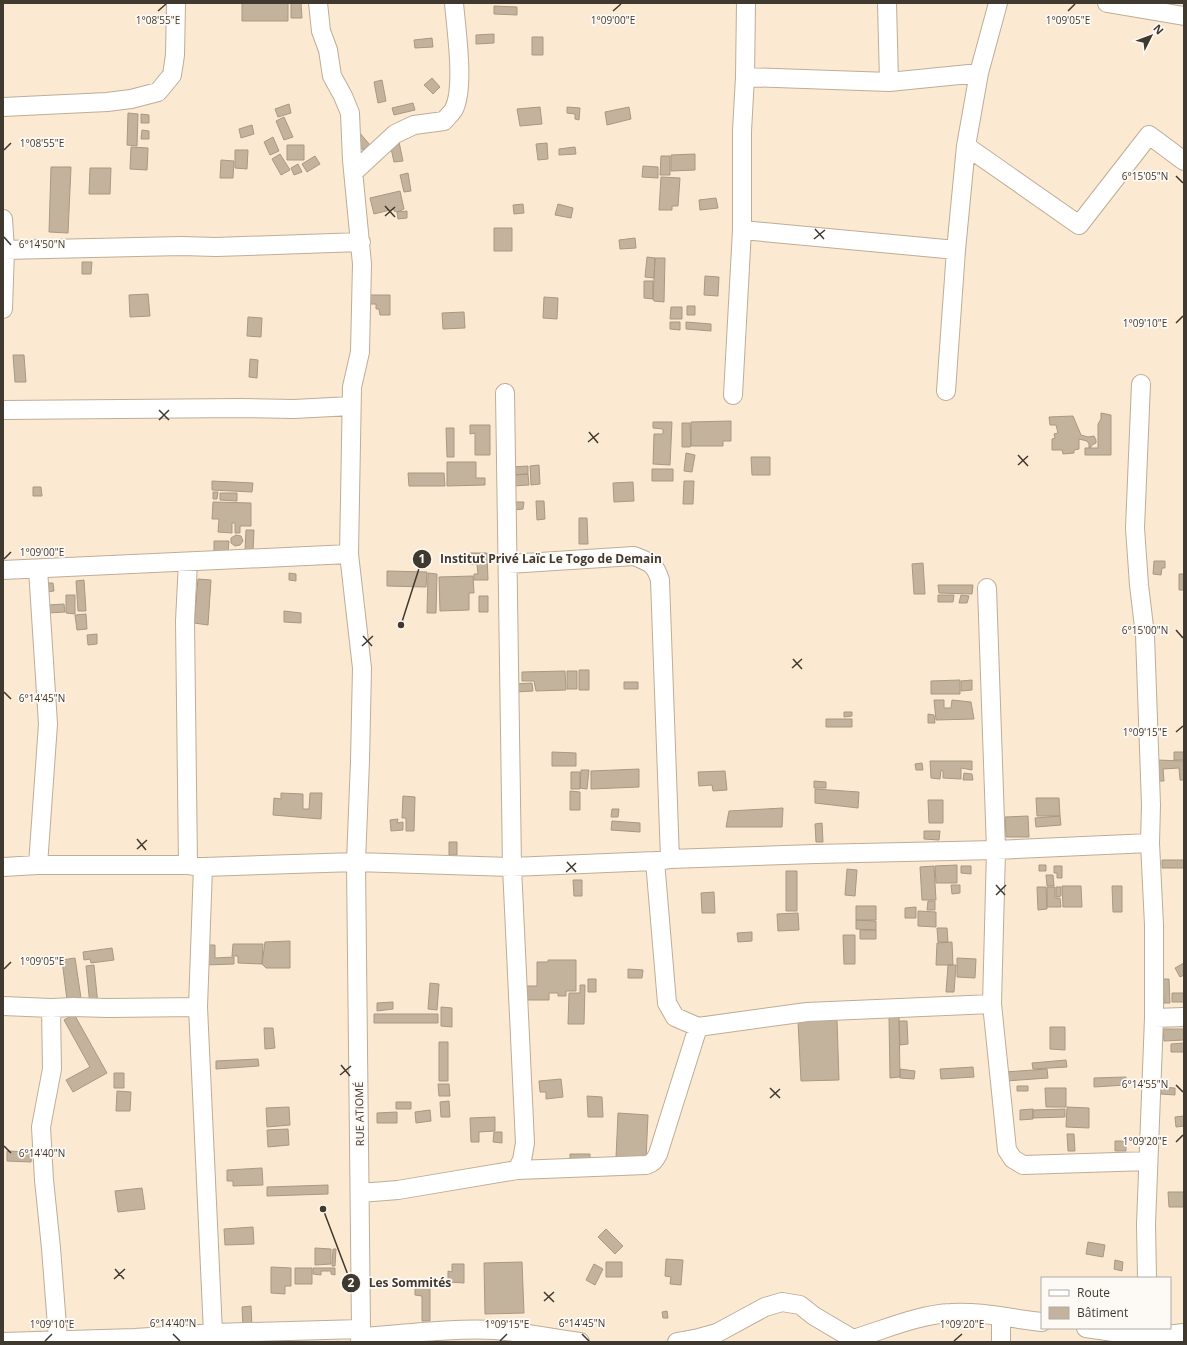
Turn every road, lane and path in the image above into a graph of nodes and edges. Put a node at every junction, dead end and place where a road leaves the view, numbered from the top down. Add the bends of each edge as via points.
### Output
1 (176, 3) edge
2 (318, 3) edge
3 (454, 3) edge
4 (746, 3) edge
5 (887, 3) edge
6 (998, 3) edge
7 (1107, 3) edge
8 (1149, 6) edge
9 (1184, 16) edge
10 (979, 74) junction
11 (745, 77) junction
12 (889, 82) junction
13 (3, 107) edge
14 (966, 146) junction
15 (1184, 161) edge
16 (354, 172) junction
17 (3, 219) edge
18 (742, 230) junction
19 (360, 242) junction
20 (4, 250) edge
21 (956, 250) junction
22 (3, 308) edge
23 (1141, 384) dead end
24 (946, 390) dead end
25 (505, 393) dead end
26 (733, 395) dead end
27 (351, 406) junction
28 (3, 410) edge
29 (349, 554) junction
30 (188, 562) junction
31 (508, 564) junction
32 (38, 569) junction
33 (3, 570) edge
34 (987, 588) dead end
35 (1150, 843) junction
36 (996, 850) junction
37 (663, 860) junction
38 (356, 862) junction
39 (38, 865) junction
40 (196, 866) junction
41 (3, 867) edge
42 (512, 867) junction
43 (992, 1004) junction
44 (3, 1006) edge
45 (198, 1007) junction
46 (52, 1008) junction
47 (1154, 1018) junction
48 (1184, 1018) edge
49 (698, 1027) junction
50 (1148, 1161) junction
51 (517, 1170) junction
52 (360, 1193) junction
53 (1147, 1277) edge
54 (1001, 1317) junction
55 (1041, 1322) edge
56 (1094, 1329) edge
57 (213, 1333) junction
58 (1184, 1333) edge
59 (360, 1336) edge
60 (1148, 1336) edge
61 (58, 1339) junction
62 (853, 1340) edge
63 (3, 1342) edge
64 (580, 1342) edge
65 (677, 1342) edge
66 (1001, 1342) edge

1 - 13 street via 172,75 158,92 107,102
2 - 16 street, RUE ATIOMÉ via 321,31 328,50 332,76 350,113
3 - 16 street via 459,75 454,109 444,121 414,125 395,134
4 - 11 street
5 - 12 street
6 - 10 street
7 - 8 street
8 - 9 street
10 - 12 street
10 - 14 street
11 - 12 street
11 - 18 street
14 - 15 street via 1079,225 1149,135
14 - 21 street
16 - 19 street, RUE ATIOMÉ
17 - 20 street
18 - 21 street
18 - 26 street
19 - 20 street
19 - 27 street, RUE ATIOMÉ via 360,352 352,387
20 - 22 street
21 - 24 street
23 - 35 street via 1134,528 1145,635
25 - 31 street
27 - 28 street via 294,409
27 - 29 street, RUE ATIOMÉ
29 - 30 street
29 - 38 street, RUE ATIOMÉ via 362,668
30 - 32 street
30 - 40 street via 185,621
31 - 37 street via 634,556 649,562 656,569 660,580
31 - 42 street
32 - 33 street
32 - 39 street via 48,724
34 - 36 street
35 - 36 street
35 - 47 street via 1154,925
36 - 37 street
36 - 43 street
37 - 42 street
37 - 49 street via 667,1003 675,1017
38 - 40 street
38 - 42 street
38 - 52 street, RUE ATIOMÉ
39 - 40 street
39 - 41 street
40 - 45 street
42 - 51 street via 525,1143
43 - 49 street via 807,1012
43 - 50 street via 1007,1150 1013,1159 1023,1165
44 - 46 street
45 - 46 street
45 - 57 street
46 - 61 street via 52,1069 41,1127
47 - 48 street
47 - 50 street
49 - 51 street via 658,1154 652,1163
50 - 53 street
51 - 52 street via 398,1190
52 - 59 street, RUE ATIOMÉ
54 - 55 street
54 - 62 street via 970,1312 949,1313 919,1318
54 - 66 street
56 - 60 street
57 - 59 street
57 - 61 street
58 - 60 street
59 - 64 street via 495,1330
61 - 63 street
62 - 65 street via 800,1305 782,1302 765,1306 717,1332

